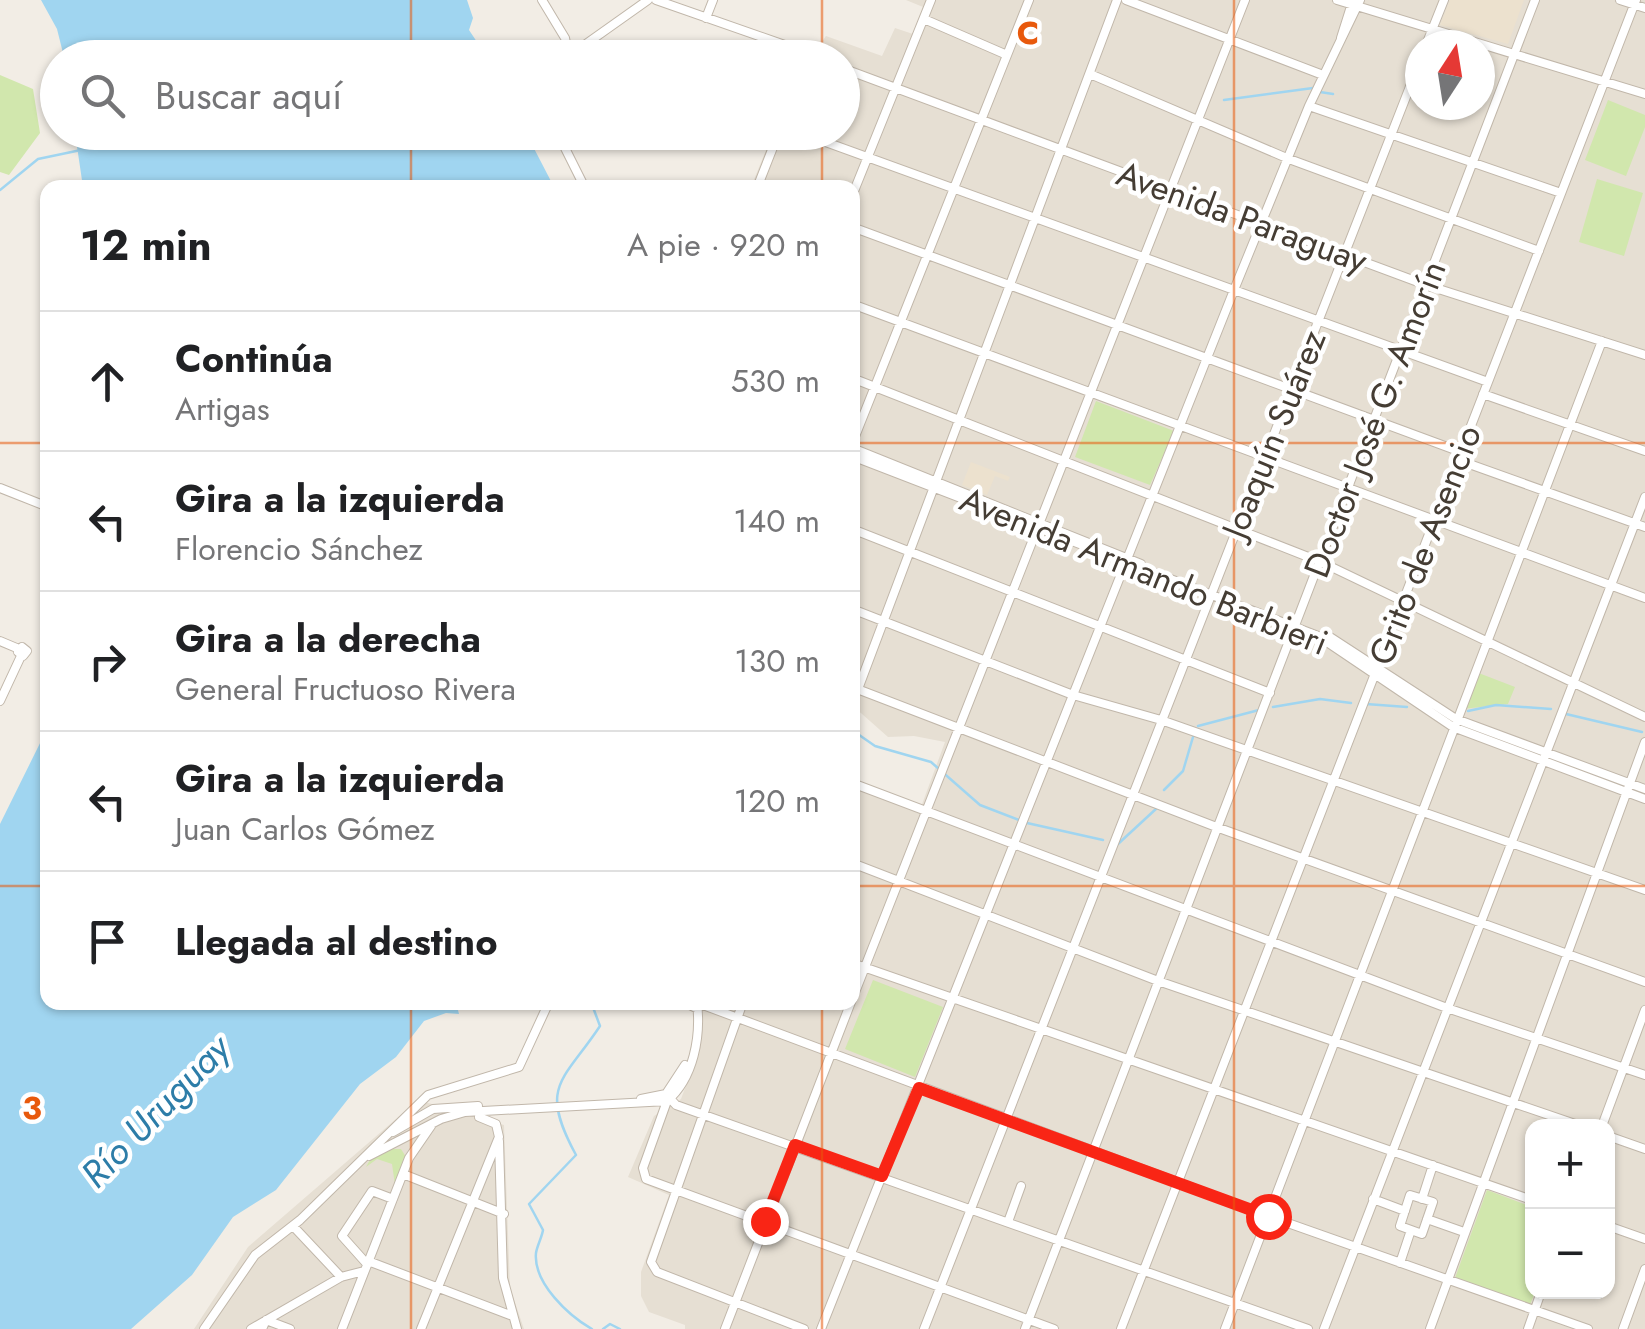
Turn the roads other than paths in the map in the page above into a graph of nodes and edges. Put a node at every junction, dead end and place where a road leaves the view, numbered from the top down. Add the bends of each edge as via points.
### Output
1 (542, 0) edge
2 (648, 0) edge
3 (656, 0) edge
4 (713, 0) edge
5 (932, 0) edge
6 (1117, 0) edge
7 (1126, 0) edge
8 (1245, 0) edge
9 (1338, 0) edge
10 (1444, 0) edge
11 (1535, 0) edge
12 (1620, 0) edge
13 (1024, 1) edge
14 (1635, 2) edge
15 (1356, 3) edge
16 (1645, 8) edge
17 (706, 18) junction
18 (924, 19) junction
19 (1432, 29) junction
20 (565, 40) edge
21 (593, 40) edge
22 (767, 40) edge
23 (1230, 40) junction
24 (1514, 54) junction
25 (1008, 55) junction
26 (1090, 74) junction
27 (860, 75) edge
28 (1324, 75) junction
29 (1605, 81) junction
30 (896, 88) junction
31 (1645, 94) edge
32 (1405, 101) edge
33 (1310, 106) junction
34 (1198, 116) junction
35 (982, 121) junction
36 (1392, 135) junction
37 (566, 150) edge
38 (772, 150) edge
39 (846, 150) edge
40 (1060, 150) junction
41 (868, 158) junction
42 (1289, 158) junction
43 (1473, 163) junction
44 (581, 180) edge
45 (760, 180) edge
46 (859, 180) edge
47 (953, 190) junction
48 (1168, 190) junction
49 (1370, 190) junction
50 (1562, 192) junction
51 (1033, 219) junction
52 (1452, 219) junction
53 (1261, 223) junction
54 (860, 229) edge
55 (1539, 251) junction
56 (928, 255) junction
57 (1344, 255) junction
58 (1143, 258) junction
59 (1009, 285) junction
60 (1426, 285) junction
61 (1234, 290) junction
62 (860, 307) edge
63 (1515, 314) junction
64 (1318, 320) junction
65 (901, 322) junction
66 (1117, 326) junction
67 (1602, 341) junction
68 (1402, 350) junction
69 (983, 353) junction
70 (1645, 355) edge
71 (1207, 358) junction
72 (860, 381) edge
73 (1488, 382) junction
74 (875, 387) junction
75 (1292, 389) junction
76 (1091, 392) junction
77 (1483, 394) junction
78 (958, 419) junction
79 (1375, 420) junction
80 (1180, 424) junction
81 (860, 425) edge
82 (1568, 425) junction
83 (860, 450) edge
84 (1645, 451) edge
85 (1266, 455) junction
86 (1459, 456) junction
87 (860, 459) edge
88 (1064, 460) junction
89 (934, 483) junction
90 (1349, 487) junction
91 (0, 488) edge
92 (1542, 491) junction
93 (1152, 494) junction
94 (1645, 497) edge
95 (40, 504) edge
96 (1435, 519) junction
97 (1038, 524) junction
98 (1634, 524) junction
99 (1238, 527) junction
100 (1645, 528) edge
101 (860, 531) edge
102 (908, 551) junction
103 (1519, 552) junction
104 (1127, 559) junction
105 (1320, 562) junction
106 (1610, 586) junction
107 (1012, 592) junction
108 (1211, 594) junction
109 (1645, 598) edge
110 (1403, 601) junction
111 (860, 612) edge
112 (882, 621) junction
113 (1296, 626) junction
114 (1100, 628) junction
115 (0, 640) edge
116 (1486, 640) junction
117 (1185, 659) junction
118 (984, 661) junction
119 (1376, 670) junction
120 (860, 676) edge
121 (1574, 680) junction
122 (860, 690) edge
123 (1270, 693) junction
124 (1073, 695) junction
125 (0, 701) edge
126 (1644, 713) edge
127 (1161, 720) junction
128 (1455, 723) junction
129 (958, 727) junction
130 (1645, 742) edge
131 (1249, 750) junction
132 (1544, 757) junction
133 (1046, 762) junction
134 (1332, 779) junction
135 (860, 787) edge
136 (1628, 788) junction
137 (1645, 789) edge
138 (1132, 794) junction
139 (1645, 799) edge
140 (1424, 811) junction
141 (925, 812) junction
142 (1219, 828) junction
143 (1513, 842) junction
144 (1014, 846) junction
145 (1303, 858) junction
146 (860, 867) edge
147 (1598, 874) junction
148 (1098, 877) junction
149 (898, 881) junction
150 (1645, 890) edge
151 (1392, 892) junction
152 (1188, 910) junction
153 (987, 917) junction
154 (1480, 924) junction
155 (1271, 941) junction
156 (1071, 948) junction
157 (1566, 956) junction
158 (860, 966) edge
159 (865, 968) junction
160 (1361, 974) junction
161 (1158, 980) junction
162 (860, 981) edge
163 (1645, 982) edge
164 (954, 1002) junction
165 (1447, 1008) junction
166 (545, 1010) edge
167 (694, 1010) edge
168 (708, 1010) edge
169 (740, 1010) edge
170 (848, 1010) edge
171 (1245, 1010) junction
172 (1645, 1010) edge
173 (737, 1021) junction
174 (1039, 1030) junction
175 (1536, 1038) junction
176 (1334, 1041) junction
177 (831, 1055) junction
178 (1126, 1060) junction
179 (1624, 1068) junction
180 (1422, 1073) junction
181 (1645, 1075) edge
182 (919, 1088) junction
183 (1214, 1090) junction
184 (666, 1100) junction
185 (1512, 1102) junction
186 (532, 1106) junction
187 (704, 1114) junction
188 (403, 1117) junction
189 (479, 1118) dead end
190 (1004, 1119) junction
191 (1561, 1119) edge
192 (1605, 1119) edge
193 (1304, 1121) junction
194 (434, 1123) junction
195 (399, 1128) junction
196 (499, 1136) junction
197 (1615, 1138) edge
198 (419, 1140) junction
199 (402, 1142) junction
200 (795, 1145) junction
201 (379, 1147) junction
202 (1645, 1149) edge
203 (1092, 1151) junction
204 (1391, 1151) junction
205 (408, 1158) junction
206 (1433, 1165) junction
207 (403, 1174) junction
208 (882, 1176) junction
209 (1177, 1182) junction
210 (1482, 1182) junction
211 (1021, 1186) dead end
212 (676, 1191) junction
213 (1525, 1197) edge
214 (1422, 1198) junction
215 (393, 1199) junction
216 (1373, 1199) junction
217 (472, 1201) junction
218 (971, 1209) junction
219 (1405, 1210) junction
220 (504, 1214) junction
221 (1268, 1216) junction
222 (1428, 1219) junction
223 (765, 1221) junction
224 (1008, 1222) junction
225 (293, 1226) junction
226 (1615, 1228) edge
227 (1410, 1230) junction
228 (1464, 1232) junction
229 (1645, 1239) edge
230 (1059, 1240) junction
231 (1355, 1248) junction
232 (853, 1253) junction
233 (1400, 1263) junction
234 (367, 1265) junction
235 (1645, 1268) edge
236 (1144, 1270) junction
237 (341, 1277) junction
238 (1448, 1280) junction
239 (437, 1288) junction
240 (940, 1288) junction
241 (1538, 1299) edge
242 (734, 1303) junction
243 (1235, 1303) junction
244 (1534, 1311) junction
245 (510, 1315) junction
246 (264, 1324) edge
247 (1027, 1324) edge
248 (204, 1329) edge
249 (252, 1329) edge
250 (290, 1329) edge
251 (342, 1329) edge
252 (420, 1329) edge
253 (517, 1329) edge
254 (726, 1329) edge
255 (804, 1329) edge
256 (821, 1329) edge
257 (924, 1329) edge
258 (1054, 1329) edge
259 (1122, 1329) edge
260 (1225, 1329) edge
261 (1308, 1329) edge
262 (1324, 1329) edge
263 (1430, 1329) edge
264 (1528, 1329) edge
265 (1588, 1329) edge
266 (1623, 1329) edge

1 - 20 street
2 - 21 street
3 - 17 street
4 - 17 street
5 - 18 street
6 - 26 street
7 - 23 street
8 - 23 street
9 - 15 street
10 - 19 street
11 - 24 street, Doctor José G. Amorín
12 - 14 street
13 - 25 street
14 - 16 street
14 - 29 street, Grito de Asencio
15 - 19 street
15 - 28 street
17 - 22 street
18 - 25 street
18 - 30 street
19 - 24 street
23 - 28 street
23 - 34 street
24 - 29 street
24 - 43 street, Doctor José G. Amorín
25 - 35 street
26 - 34 street
26 - 40 street
27 - 30 street, Avenida Paraguay
28 - 33 street
29 - 31 street
29 - 50 street, Grito de Asencio
30 - 35 street, Avenida Paraguay
30 - 41 street
32 - 36 street, Joaquín Suárez
33 - 36 street
33 - 42 street
34 - 42 street
34 - 48 street
35 - 40 street, Avenida Paraguay
35 - 47 street
36 - 43 street
36 - 49 street, Joaquín Suárez
37 - 44 street
38 - 45 street
39 - 41 street
40 - 48 street, Avenida Paraguay
40 - 51 street
41 - 46 street
41 - 47 street
42 - 49 street
42 - 53 street
43 - 50 street
43 - 52 street, Doctor José G. Amorín
47 - 51 street
47 - 56 street
48 - 53 street, Avenida Paraguay
48 - 58 street
49 - 52 street
49 - 57 street, Joaquín Suárez
50 - 55 street, Grito de Asencio
51 - 58 street
51 - 59 street
52 - 55 street
52 - 60 street, Doctor José G. Amorín
53 - 57 street, Avenida Paraguay
53 - 61 street
54 - 56 street
55 - 63 street, Grito de Asencio
56 - 59 street
56 - 65 street
57 - 60 street, Avenida Paraguay
57 - 64 street, Joaquín Suárez
58 - 61 street
58 - 66 street
59 - 66 street
59 - 69 street
60 - 63 street, Avenida Paraguay
60 - 68 street, Doctor José G. Amorín
61 - 64 street
61 - 71 street
62 - 65 street
63 - 67 street, Avenida Paraguay
63 - 73 street, Grito de Asencio
64 - 68 street
64 - 75 street, Joaquín Suárez
65 - 69 street
65 - 74 street
66 - 71 street
66 - 76 street
67 - 70 street, Avenida Paraguay
67 - 82 street
68 - 73 street
68 - 79 street, Doctor José G. Amorín
69 - 76 street
69 - 78 street
71 - 75 street
71 - 80 street
72 - 74 street
73 - 77 street, Grito de Asencio
74 - 78 street
74 - 81 street
75 - 79 street
75 - 85 street, Joaquín Suárez
76 - 80 street
76 - 88 street
77 - 82 street
77 - 86 street, Grito de Asencio
78 - 88 street
78 - 89 street
79 - 86 street
79 - 90 street, Doctor José G. Amorín
80 - 85 street
80 - 93 street
82 - 84 street
82 - 92 street
83 - 89 street, Avenida Armando Barbieri
85 - 90 street
85 - 99 street, Joaquín Suárez
86 - 92 street
86 - 96 street, Grito de Asencio
87 - 89 street, Avenida Armando Barbieri
88 - 93 street
88 - 97 street
89 - 97 street, Avenida Armando Barbieri
89 - 102 street
90 - 96 street
90 - 105 street, Doctor José G. Amorín
91 - 95 street
92 - 98 street
92 - 103 street
93 - 99 street
93 - 104 street
94 - 98 street
96 - 103 street
96 - 110 street, Grito de Asencio
97 - 104 street, Avenida Armando Barbieri
97 - 107 street
98 - 100 street
98 - 106 street
99 - 105 street
99 - 108 street, Joaquín Suárez
101 - 102 street
102 - 107 street
102 - 112 street
103 - 106 street
103 - 116 street
104 - 108 street, Avenida Armando Barbieri
104 - 114 street
105 - 110 street
105 - 113 street, Doctor José G. Amorín
106 - 109 street
106 - 121 street
107 - 114 street
107 - 118 street
108 - 113 street, Avenida Armando Barbieri
108 - 117 street, Joaquín Suárez
110 - 116 street
110 - 119 street, Grito de Asencio
111 - 112 street
112 - 118 street
112 - 120 street
113 - 119 street, Avenida Armando Barbieri via 1331,638
113 - 123 street, Doctor José G. Amorín
114 - 117 street
114 - 124 street
115 - 125 street via 20,652
116 - 121 street
116 - 128 street
117 - 123 street
117 - 127 street, Joaquín Suárez
118 - 124 street
118 - 129 street
119 - 128 street, Avenida Armando Barbieri
119 - 134 street, Grito de Asencio
121 - 126 street
121 - 132 street
122 - 129 street
123 - 131 street, Doctor José G. Amorín
124 - 127 street
124 - 133 street
127 - 131 street
127 - 138 street, Joaquín Suárez
128 - 132 street, Avenida Armando Barbieri
128 - 140 street
129 - 133 street
129 - 141 street
130 - 136 street
131 - 134 street
131 - 142 street, Doctor José G. Amorín
132 - 136 street, Avenida Armando Barbieri
132 - 143 street
133 - 138 street
133 - 144 street
134 - 140 street
134 - 145 street, Grito de Asencio
135 - 141 street
136 - 137 street, Avenida Armando Barbieri
136 - 139 street, Avenida Armando Barbieri
136 - 147 street
138 - 142 street
138 - 148 street, Joaquín Suárez
140 - 143 street
140 - 151 street
141 - 144 street
141 - 149 street
142 - 145 street
142 - 152 street, Doctor José G. Amorín
143 - 147 street
143 - 154 street
144 - 148 street
144 - 153 street
145 - 151 street
145 - 155 street, Grito de Asencio
146 - 149 street
147 - 150 street
147 - 157 street
148 - 152 street
148 - 156 street, Joaquín Suárez
149 - 153 street
149 - 159 street
151 - 154 street
151 - 160 street
152 - 155 street
152 - 161 street, Doctor José G. Amorín
153 - 156 street
153 - 164 street
154 - 157 street
154 - 165 street
155 - 160 street
155 - 171 street, Grito de Asencio
156 - 161 street
156 - 174 street, Joaquín Suárez
157 - 163 street
157 - 175 street
158 - 159 street
159 - 162 street
159 - 164 street
160 - 165 street
160 - 176 street
161 - 171 street
161 - 178 street, Doctor José G. Amorín
164 - 174 street
164 - 182 street
165 - 175 street
165 - 180 street
166 - 188 street via 518,1067 434,1090
167 - 184 street via 688,1070
168 - 173 street
169 - 173 street
170 - 177 street
171 - 176 street
171 - 183 street, Grito de Asencio
172 - 179 street
173 - 177 street
173 - 187 street
174 - 178 street
174 - 190 street, Joaquín Suárez
175 - 179 street
175 - 185 street
176 - 180 street
176 - 193 street
177 - 182 street
177 - 200 street
178 - 183 street
178 - 203 street, Doctor José G. Amorín
179 - 181 street
179 - 192 street
180 - 185 street
180 - 204 street
182 - 190 street
182 - 208 street
183 - 193 street
183 - 209 street, Grito de Asencio
184 - 186 street
184 - 187 street
184 - 212 street via 643,1168 646,1179
185 - 191 street
185 - 210 street
186 - 194 street via 465,1112
186 - 195 street via 433,1109
187 - 200 street
187 - 212 street
188 - 195 street
188 - 201 street
189 - 196 street via 496,1124
190 - 203 street
190 - 218 street, Joaquín Suárez
193 - 204 street
193 - 221 street
194 - 198 street
194 - 199 street
195 - 199 street
195 - 201 street
196 - 217 street
196 - 220 street
197 - 202 street
198 - 199 street
198 - 205 street
199 - 201 street
199 - 205 street
200 - 208 street
200 - 223 street
201 - 225 street
203 - 209 street
203 - 230 street, Doctor José G. Amorín
204 - 206 street
204 - 216 street
205 - 207 street
206 - 210 street
206 - 214 street
207 - 215 street
207 - 217 street
208 - 218 street
208 - 232 street
209 - 221 street
209 - 236 street, Grito de Asencio
210 - 213 street
210 - 228 street
211 - 224 street
212 - 223 street
212 - 242 street via 652,1268
214 - 219 street via 1410,1195
214 - 222 street via 1433,1202
215 - 234 street
215 - 234 street via 372,1191 342,1236
216 - 219 street
216 - 231 street
217 - 220 street
217 - 239 street
218 - 224 street
218 - 240 street, Joaquín Suárez
219 - 227 street via 1400,1226
220 - 245 street
221 - 231 street
221 - 243 street
222 - 227 street via 1422,1234
222 - 228 street
223 - 232 street
223 - 242 street
224 - 230 street
225 - 237 street
225 - 248 street via 255,1255
226 - 229 street
227 - 233 street
228 - 238 street
230 - 236 street
230 - 247 street, Doctor José G. Amorín
231 - 233 street
231 - 262 street
232 - 240 street
232 - 256 street
233 - 238 street
234 - 237 street
234 - 239 street
234 - 251 street
235 - 266 street
236 - 243 street
236 - 259 street, Grito de Asencio
237 - 246 street
238 - 244 street
238 - 263 street
239 - 245 street
239 - 252 street
240 - 247 street
240 - 257 street, Joaquín Suárez
241 - 244 street
242 - 254 street
242 - 255 street
243 - 260 street
243 - 261 street
244 - 264 street
244 - 265 street
245 - 253 street
246 - 249 street
246 - 250 street
247 - 258 street

